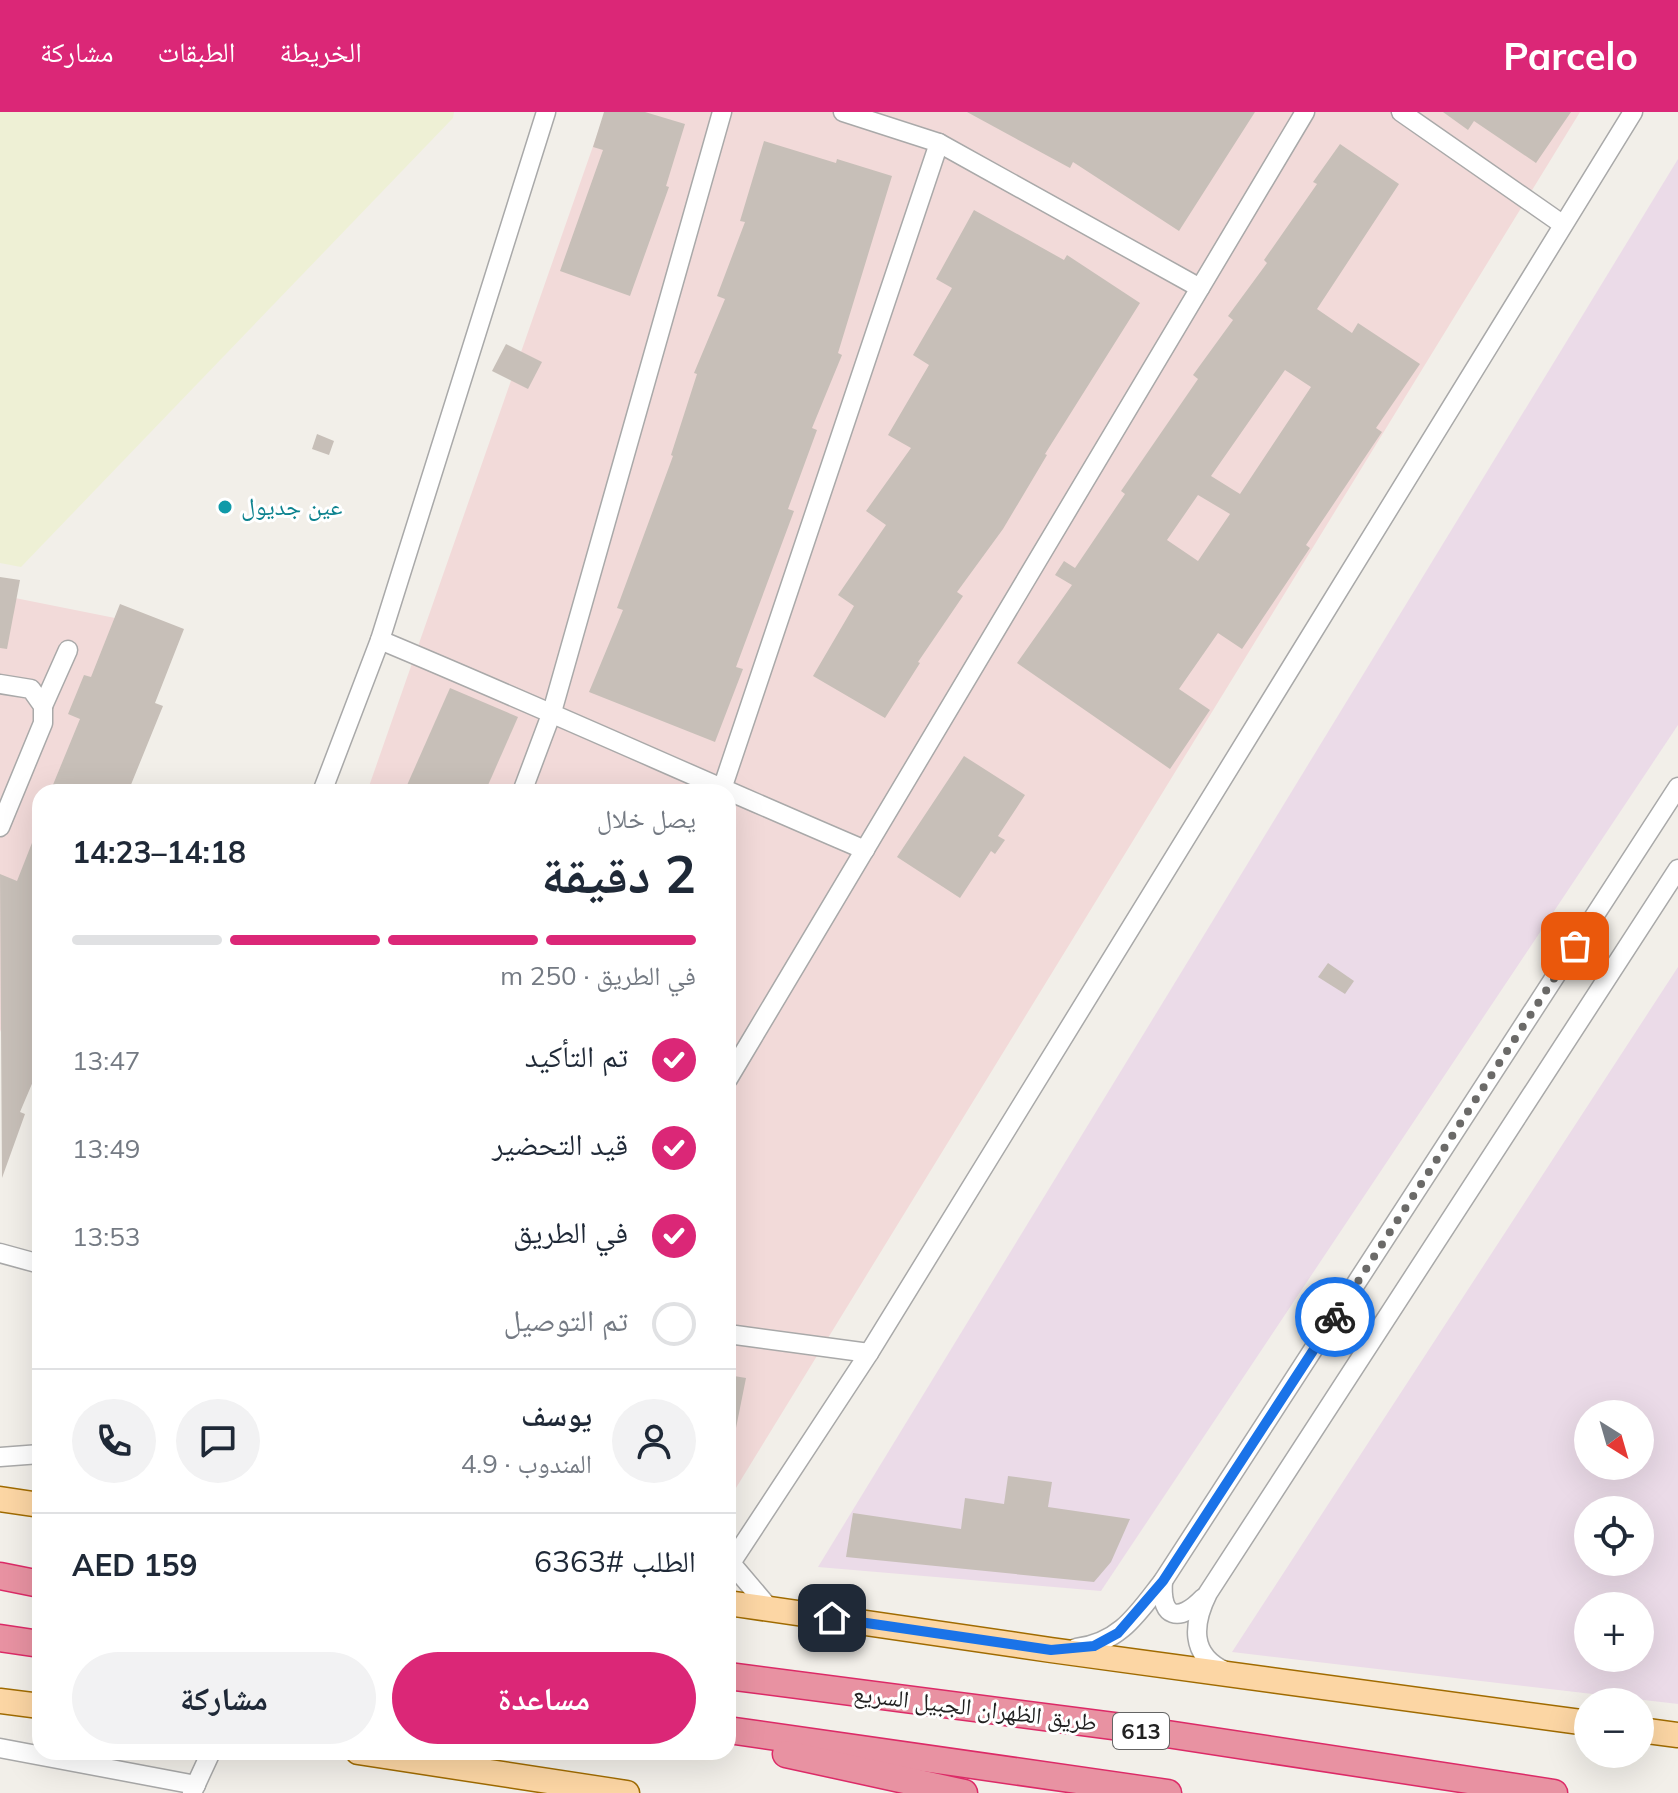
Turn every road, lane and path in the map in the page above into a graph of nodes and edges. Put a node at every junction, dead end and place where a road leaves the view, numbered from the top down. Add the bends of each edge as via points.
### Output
1 (546, 112) edge
2 (722, 112) edge
3 (843, 112) edge
4 (1305, 112) edge
5 (1401, 112) edge
6 (1633, 112) edge
7 (939, 143) junction
8 (1562, 224) junction
9 (1200, 288) junction
10 (380, 640) junction
11 (68, 650) dead end
12 (0, 684) edge
13 (43, 706) junction
14 (552, 712) junction
15 (325, 784) edge
16 (525, 784) edge
17 (711, 784) edge
18 (724, 784) edge
19 (1678, 787) edge
20 (736, 795) edge
21 (0, 827) edge
22 (865, 850) junction
23 (1678, 869) edge
24 (736, 1066) edge
25 (0, 1253) edge
26 (32, 1262) edge
27 (736, 1335) edge
28 (869, 1353) junction
29 (32, 1455) edge
30 (0, 1457) edge
31 (0, 1499) edge
32 (32, 1504) edge
33 (736, 1553) edge
34 (736, 1569) edge
35 (0, 1576) edge
36 (1163, 1581) junction
37 (32, 1582) edge
38 (1208, 1593) junction
39 (736, 1604) edge
40 (770, 1609) junction
41 (0, 1638) edge
42 (32, 1643) edge
43 (1051, 1650) junction
44 (736, 1677) edge
45 (1239, 1677) junction
46 (0, 1701) edge
47 (32, 1705) edge
48 (1574, 1721) edge
49 (736, 1731) edge
50 (1654, 1732) edge
51 (1678, 1735) edge
52 (736, 1743) edge
53 (0, 1748) edge
54 (32, 1755) edge
55 (57, 1760) edge
56 (207, 1760) edge
57 (410, 1760) edge
58 (194, 1789) edge
59 (627, 1793) edge
60 (964, 1793) edge
61 (1168, 1793) edge
62 (1554, 1793) edge

1 - 10 street
2 - 14 street
3 - 7 street
4 - 9 street
5 - 8 street
6 - 8 street
7 - 9 street
7 - 18 street
8 - 28 street
9 - 22 street
10 - 14 street
10 - 15 street
11 - 13 street
12 - 13 street via 31,689
13 - 21 street via 43,723
14 - 16 street
14 - 17 street
19 - 36 street
20 - 22 street
22 - 24 street
23 - 38 street
25 - 26 street
27 - 28 street
28 - 33 street
29 - 30 street
31 - 32 main road
34 - 40 street
35 - 37 highway
36 - 38 street via 1165,1607 1175,1614 1193,1609
36 - 43 street via 1118,1633 1094,1646
38 - 45 street via 1199,1611 1198,1643 1214,1666
39 - 40 main road
40 - 43 main road
41 - 42 highway
43 - 45 main road
44 - 62 highway, طريق الظهران الجبيل السريع / 613 via 1121,1727
45 - 48 main road
46 - 47 main road
49 - 61 highway, 613
50 - 51 main road
52 - 60 highway
53 - 54 street
55 - 58 street
56 - 58 street
57 - 59 main road

